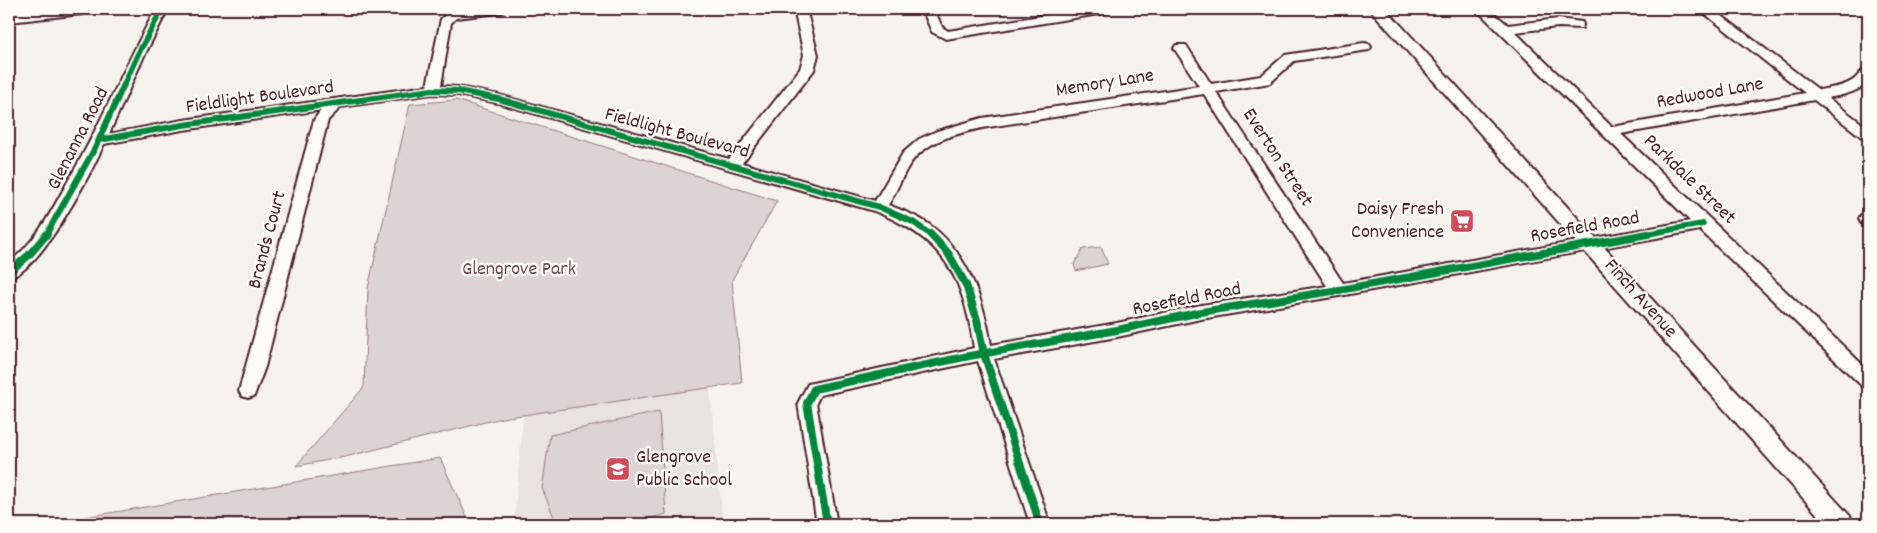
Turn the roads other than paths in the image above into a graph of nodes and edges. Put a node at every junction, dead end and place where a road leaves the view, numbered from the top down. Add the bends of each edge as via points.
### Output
1 (82, 9) edge
2 (162, 9) edge
3 (498, 9) edge
4 (800, 9) edge
5 (928, 9) edge
6 (1104, 9) edge
7 (1378, 9) edge
8 (1482, 9) edge
9 (1705, 9) edge
10 (9, 17) edge
11 (1577, 25) dead end
12 (1505, 29) junction
13 (1364, 47) dead end
14 (1181, 48) dead end
15 (1868, 72) edge
16 (1208, 89) junction
17 (432, 90) junction
18 (1818, 96) junction
19 (336, 104) junction
20 (1608, 132) junction
21 (1868, 135) edge
22 (99, 140) junction
23 (732, 165) junction
24 (878, 207) junction
25 (1703, 224) junction
26 (1591, 244) junction
27 (9, 272) edge
28 (1339, 290) junction
29 (984, 354) junction
30 (1868, 381) edge
31 (248, 391) dead end
32 (827, 524) edge
33 (1040, 524) edge
34 (1841, 524) edge

1 - 10 main road
2 - 22 street, Glenanna Road
3 - 17 street via 452,15 445,22
4 - 23 street via 811,55 807,70
5 - 6 street via 937,29 946,35
7 - 26 main road, Finch Avenue
8 - 12 street, Parkdale Street
9 - 18 street
11 - 12 street via 1558,23
12 - 20 street, Parkdale Street
13 - 16 street, Memory Lane via 1290,58 1276,74 1265,80
14 - 16 street, Everton Street
15 - 18 street, Redwood Lane via 1859,83
16 - 24 street, Memory Lane via 950,130 909,156
16 - 28 street, Everton Street
17 - 19 street, Fieldlight Boulevard
17 - 23 street, Fieldlight Boulevard via 499,99
18 - 20 street, Redwood Lane
18 - 21 street
19 - 22 street, Fieldlight Boulevard
19 - 31 street, Brands Court via 320,120
20 - 25 street, Parkdale Street
22 - 27 street, Glenanna Road via 46,235
23 - 24 street, Fieldlight Boulevard
24 - 29 street, Fieldlight Boulevard via 925,229 944,247 958,267 968,293
25 - 26 street, Rosefield Road
25 - 30 street, Parkdale Street
26 - 28 street, Rosefield Road
26 - 34 main road, Finch Avenue
28 - 29 street, Rosefield Road via 1201,312
29 - 32 street, Rosefield Road via 814,389 807,403
29 - 33 street, Fieldlight Boulevard

